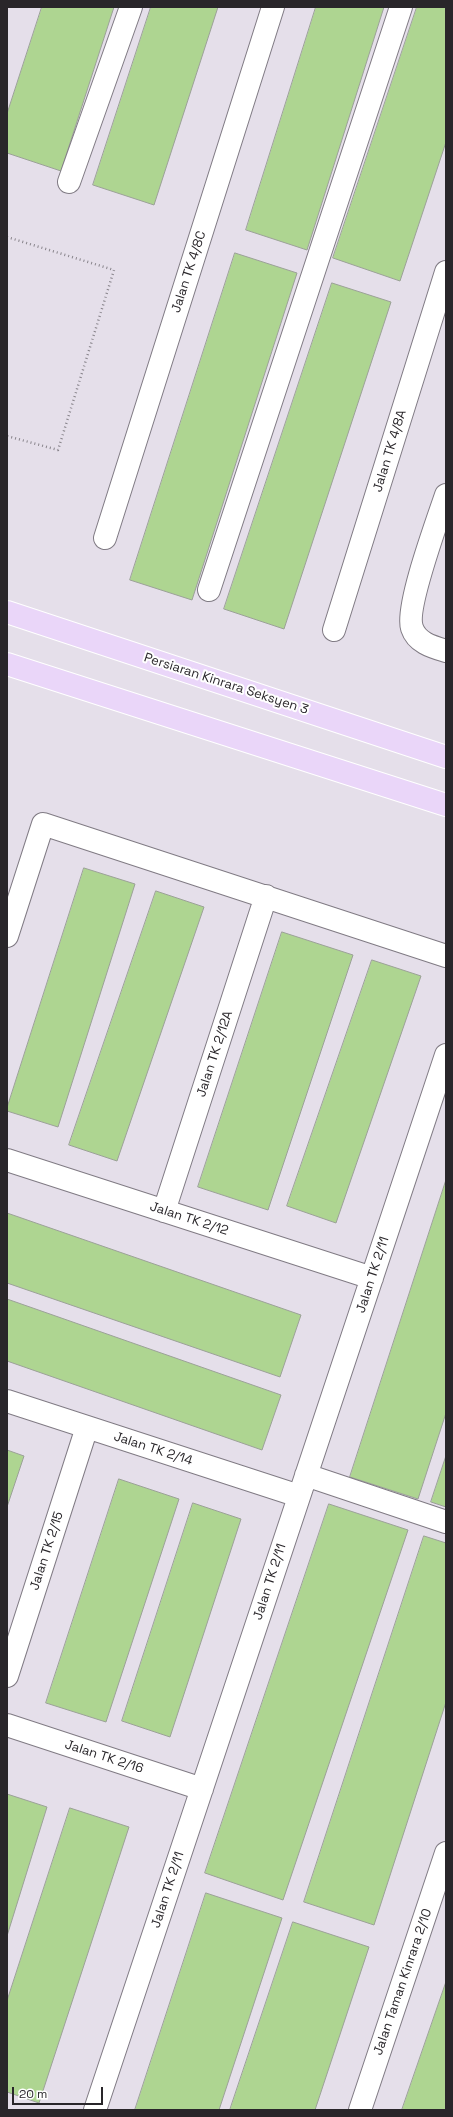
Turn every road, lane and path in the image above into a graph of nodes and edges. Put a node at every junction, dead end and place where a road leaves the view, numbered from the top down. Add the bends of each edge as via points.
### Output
1 (131, 7) edge
2 (273, 7) edge
3 (401, 7) edge
4 (69, 182) dead end
5 (7, 237) edge
6 (446, 272) edge
7 (7, 436) edge
8 (446, 495) edge
9 (105, 538) dead end
10 (209, 590) dead end
11 (7, 612) edge
12 (334, 630) dead end
13 (446, 650) edge
14 (7, 664) edge
15 (446, 756) edge
16 (446, 805) edge
17 (266, 896) junction
18 (7, 936) edge
19 (446, 956) edge
20 (446, 1055) edge
21 (7, 1160) edge
22 (164, 1211) junction
23 (372, 1278) junction
24 (7, 1402) edge
25 (87, 1427) junction
26 (306, 1476) junction
27 (299, 1496) junction
28 (446, 1522) edge
29 (7, 1676) edge
30 (7, 1725) edge
31 (202, 1789) junction
32 (446, 1853) edge
33 (95, 2110) edge
34 (360, 2110) edge

1 - 4 street
2 - 9 street, Jalan TK 4/8C
3 - 10 street
5 - 7 path via 114,270 58,450
6 - 12 street, Jalan TK 4/8A
8 - 13 street via 412,604 412,628 425,644
11 - 15 main road, Persiaran Kinrara Seksyen 3
14 - 16 main road
17 - 18 street via 43,824
17 - 19 street
17 - 22 street, Jalan TK 2/12A
20 - 23 street, Jalan TK 2/11
21 - 22 street, Jalan TK 2/12
22 - 23 street, Jalan TK 2/12
23 - 26 street, Jalan TK 2/11
24 - 25 street, Jalan TK 2/14
25 - 27 street, Jalan TK 2/14
25 - 29 street, Jalan TK 2/15
26 - 27 street, Jalan TK 2/11
26 - 28 street
27 - 31 street, Jalan TK 2/11
30 - 31 street, Jalan TK 2/16
31 - 33 street, Jalan TK 2/11
32 - 34 street, Jalan Taman Kinrara 2/10

